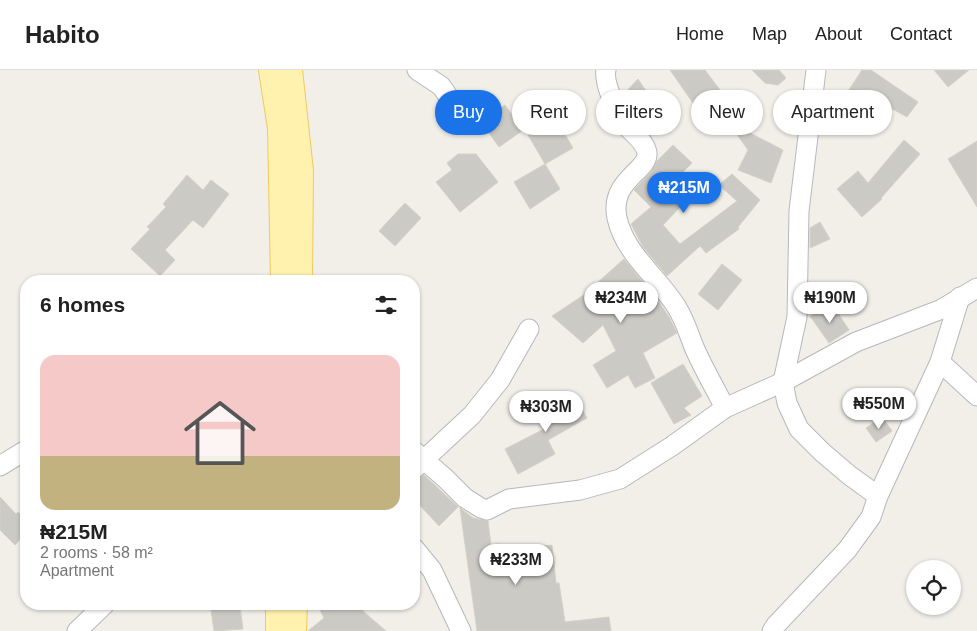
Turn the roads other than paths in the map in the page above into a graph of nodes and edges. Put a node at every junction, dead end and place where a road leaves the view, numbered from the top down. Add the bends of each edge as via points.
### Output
1 (271, 70) edge
2 (290, 70) edge
3 (417, 70) edge
4 (606, 70) edge
5 (816, 70) edge
6 (444, 90) edge
7 (283, 275) edge
8 (300, 275) edge
9 (977, 288) edge
10 (960, 297) junction
11 (529, 329) dead end
12 (940, 362) junction
13 (783, 382) junction
14 (977, 396) edge
15 (725, 408) junction
16 (20, 454) edge
17 (420, 458) edge
18 (420, 462) edge
19 (0, 466) edge
20 (878, 496) junction
21 (420, 555) edge
22 (99, 610) edge
23 (278, 610) edge
24 (295, 610) edge
25 (76, 631) edge
26 (278, 631) edge
27 (294, 631) edge
28 (461, 631) edge
29 (772, 631) edge

1 - 7 main road via 280,128
2 - 8 main road via 301,171
3 - 6 street
4 - 15 street via 610,93 624,123 647,153 646,162 620,189 616,203 624,240 676,305
5 - 13 street via 799,211 797,317
9 - 10 street
10 - 12 street
10 - 13 street via 942,309 856,342
11 - 17 street via 500,380 472,415
12 - 14 street
12 - 20 street
13 - 15 street
13 - 20 street via 787,403 799,429 849,475
15 - 18 street via 620,479 580,490 509,499 487,510 465,498
16 - 19 street
20 - 29 street via 871,517 846,550
21 - 28 street via 432,570
22 - 25 street
23 - 26 main road
24 - 27 main road

